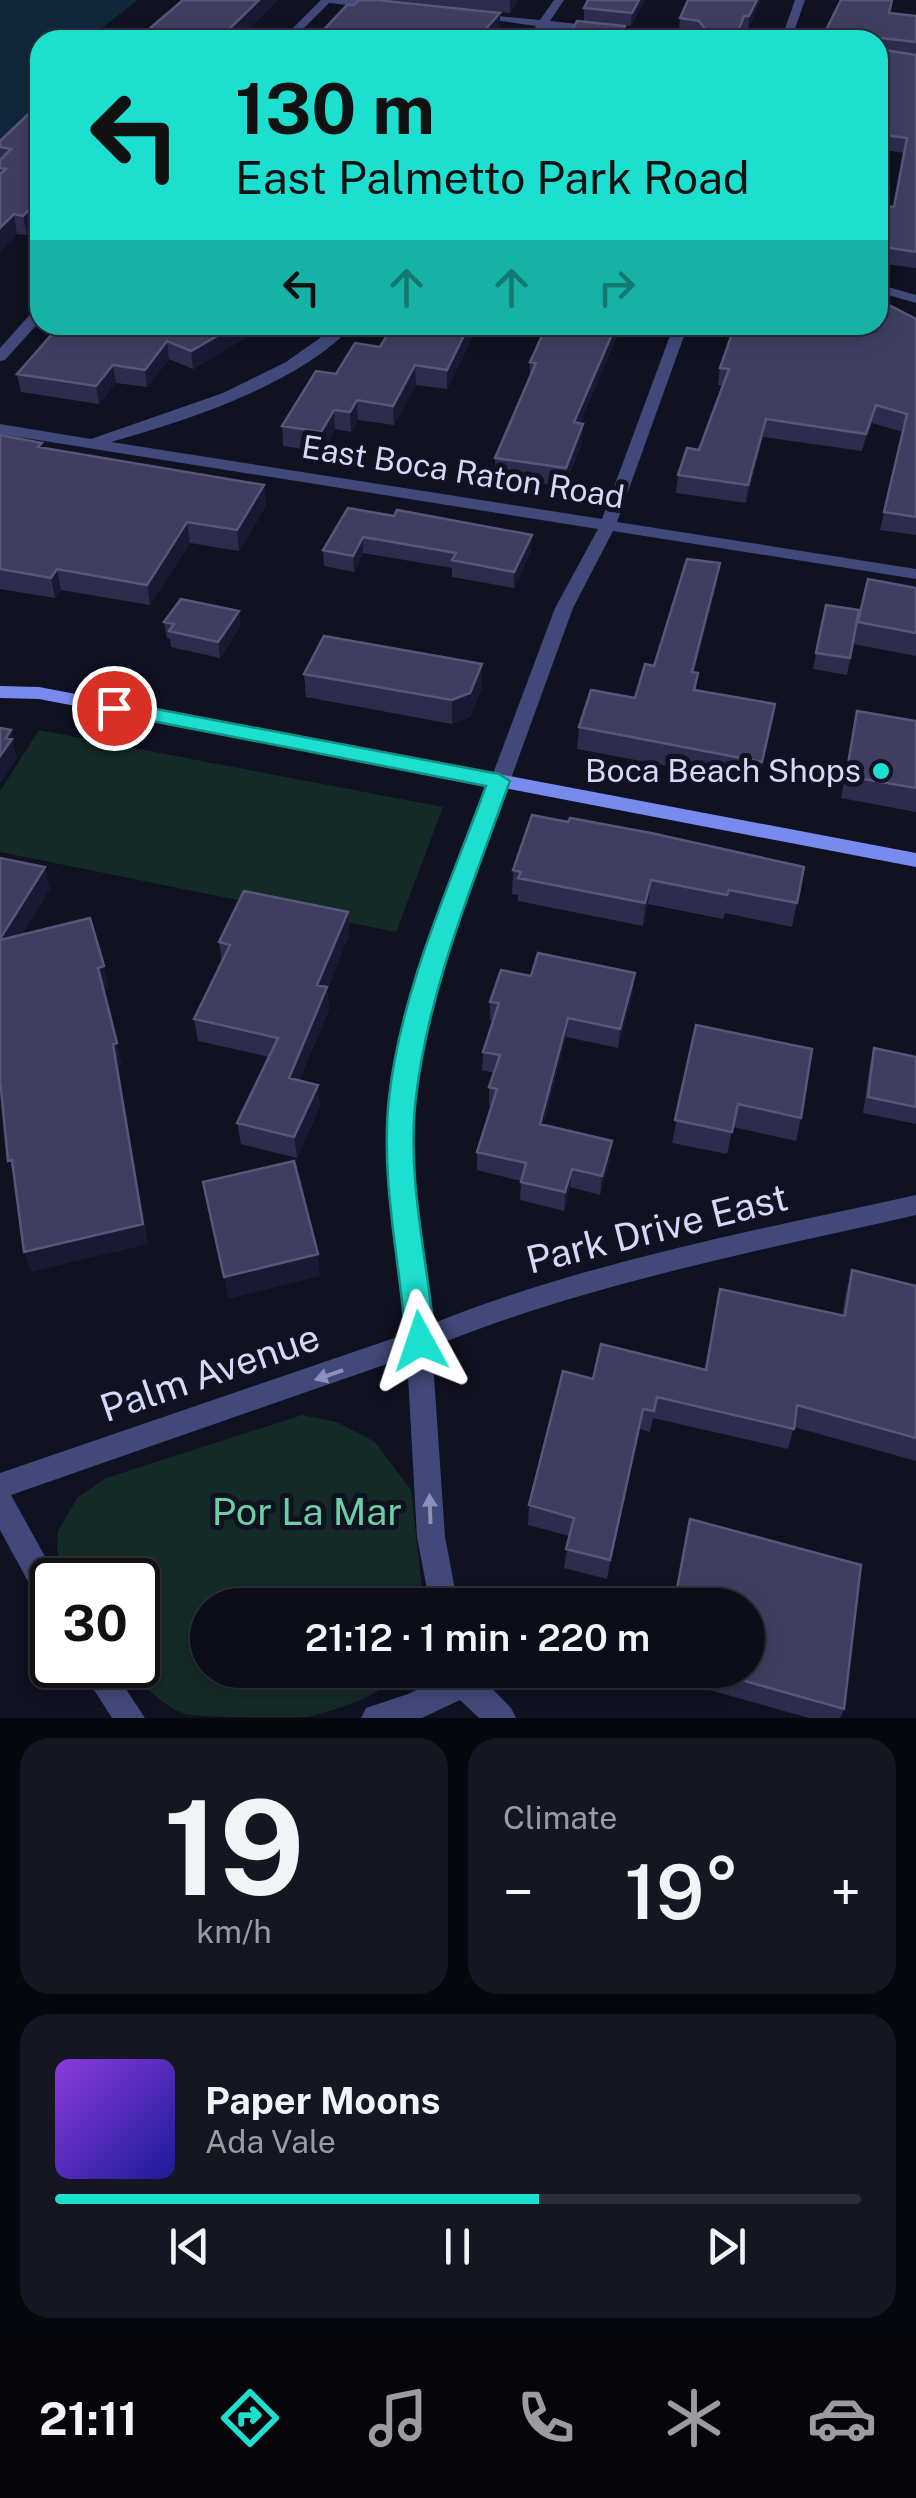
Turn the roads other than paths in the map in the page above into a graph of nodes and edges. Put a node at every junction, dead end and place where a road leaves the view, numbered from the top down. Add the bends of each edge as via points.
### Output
1 (327, 0) edge
2 (559, 0) edge
3 (800, 0) edge
4 (406, 9) edge
5 (464, 15) edge
6 (543, 24) junction
7 (296, 30) edge
8 (539, 30) edge
9 (600, 30) edge
10 (790, 30) edge
11 (888, 291) edge
12 (916, 299) edge
13 (30, 323) edge
14 (334, 335) edge
15 (677, 335) edge
16 (0, 357) edge
17 (0, 429) edge
18 (90, 443) junction
19 (608, 525) junction
20 (916, 574) edge
21 (0, 679) edge
22 (0, 692) edge
23 (39, 694) junction
24 (499, 781) junction
25 (916, 860) edge
26 (916, 1204) edge
27 (420, 1341) junction
28 (0, 1486) edge
29 (0, 1502) edge
30 (31, 1558) edge
31 (441, 1588) edge
32 (108, 1688) edge
33 (443, 1688) edge
34 (473, 1688) edge
35 (130, 1718) edge
36 (376, 1718) edge
37 (501, 1718) edge

1 - 4 street
1 - 7 street
2 - 6 street
3 - 10 street
5 - 6 street
6 - 8 street
6 - 9 street
11 - 12 street
13 - 16 street
14 - 18 street via 231,394
15 - 19 street
17 - 18 street, East Boca Raton Road
18 - 19 street, East Boca Raton Road
19 - 20 street, East Boca Raton Road
19 - 24 street via 564,608
21 - 23 main road
22 - 23 main road
23 - 24 main road
24 - 25 main road
24 - 27 street via 426,982 402,1099 402,1197
26 - 27 street, Park Drive East via 696,1254 496,1310
27 -> 28 street, Palm Avenue
31 -> 27 street via 431,1537
29 - 30 street
32 - 35 street
33 - 36 street via 411,1708
34 - 37 street

